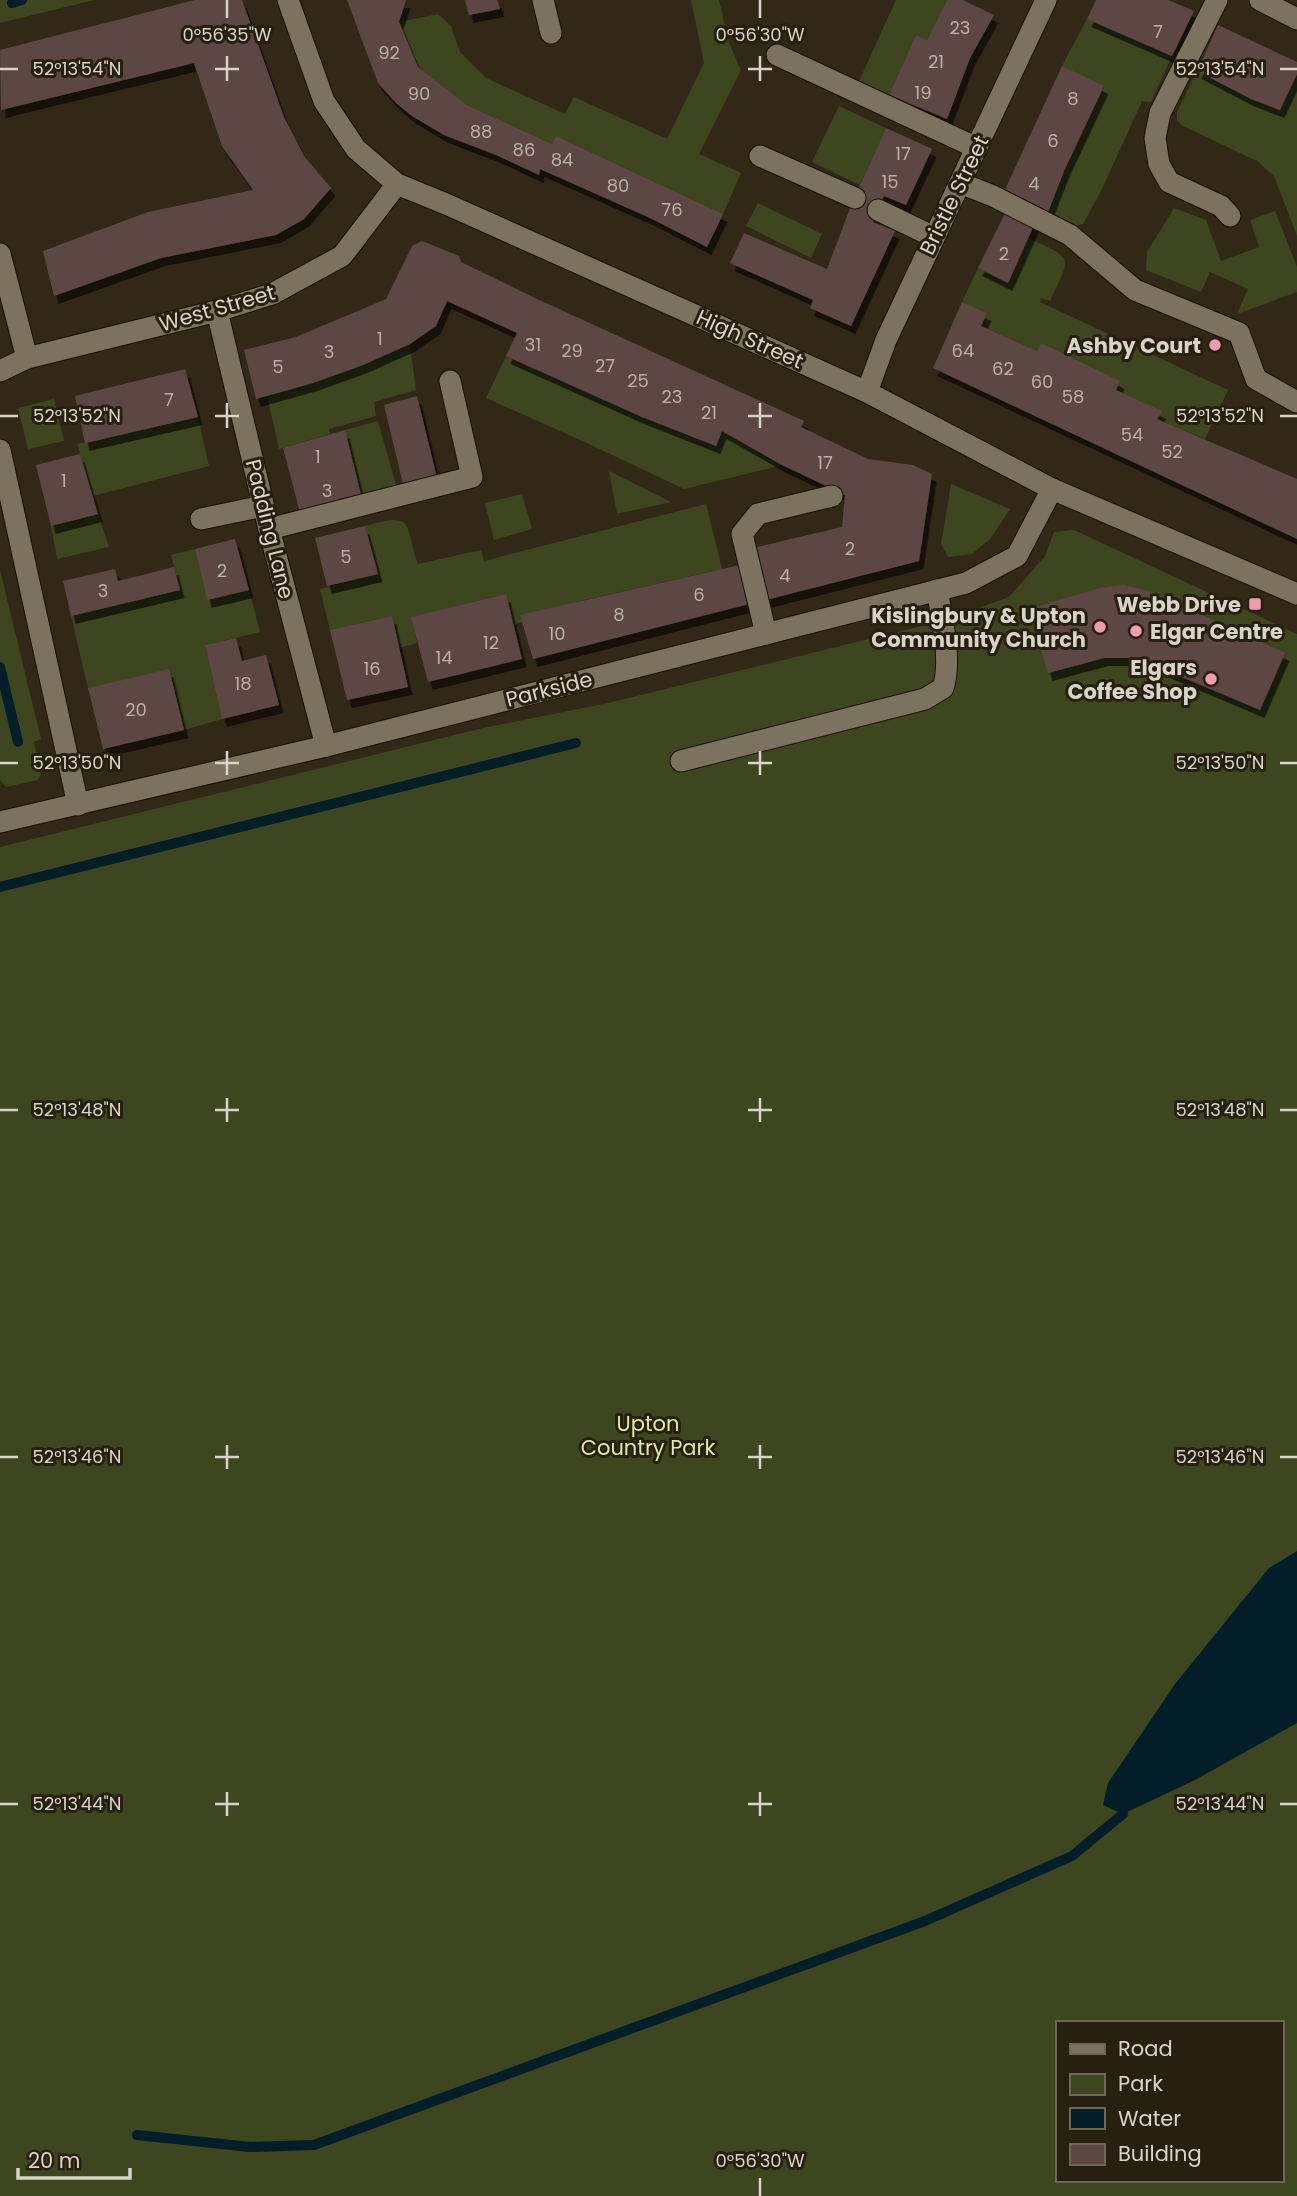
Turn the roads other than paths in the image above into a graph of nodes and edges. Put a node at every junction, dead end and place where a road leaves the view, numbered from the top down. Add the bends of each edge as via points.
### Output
1 (288, 0) edge
2 (542, 0) edge
3 (1046, 0) edge
4 (1217, 0) edge
5 (1260, 0) edge
6 (1297, 19) edge
7 (551, 33) dead end
8 (777, 55) dead end
9 (977, 148) junction
10 (760, 156) dead end
11 (960, 183) junction
12 (397, 184) junction
13 (855, 198) dead end
14 (878, 209) dead end
15 (1230, 216) dead end
16 (934, 237) junction
17 (0, 254) edge
18 (217, 311) junction
19 (27, 358) junction
20 (0, 370) edge
21 (450, 381) dead end
22 (867, 392) junction
23 (1297, 402) edge
24 (0, 450) edge
25 (1052, 489) junction
26 (832, 496) dead end
27 (263, 506) junction
28 (201, 519) dead end
29 (269, 529) junction
30 (937, 590) junction
31 (1297, 594) edge
32 (766, 634) junction
33 (326, 746) junction
34 (681, 761) dead end
35 (78, 805) junction
36 (0, 822) edge

1 - 12 street, High Street via 324,101 356,149
2 - 7 street
3 - 9 street, Bristle Street
4 - 15 street via 1160,113 1155,138 1159,164 1169,182 1221,206
5 - 6 street
8 - 9 street
9 - 11 street, Bristle Street
10 - 13 street
11 - 16 street, Bristle Street
11 - 23 street via 1070,234 1135,289 1239,333 1256,379
12 - 18 street, West Street via 342,256 272,295
12 - 22 street, High Street
14 - 16 street
16 - 22 street, Bristle Street
17 - 19 street
18 - 19 street, West Street
18 - 27 street, Padding Lane
19 - 20 street, West Street
21 - 29 street via 472,477
22 - 25 street, High Street
24 - 35 street
25 - 30 street, Parkside via 1017,556 965,583
25 - 31 street, High Street
26 - 32 street via 758,514 742,534
27 - 28 street
27 - 29 street, Padding Lane
29 - 33 street, Padding Lane
30 - 32 street, Parkside
30 - 34 street via 946,677 943,688 925,699
32 - 33 street, Parkside
33 - 35 street, Parkside
35 - 36 street, Parkside

